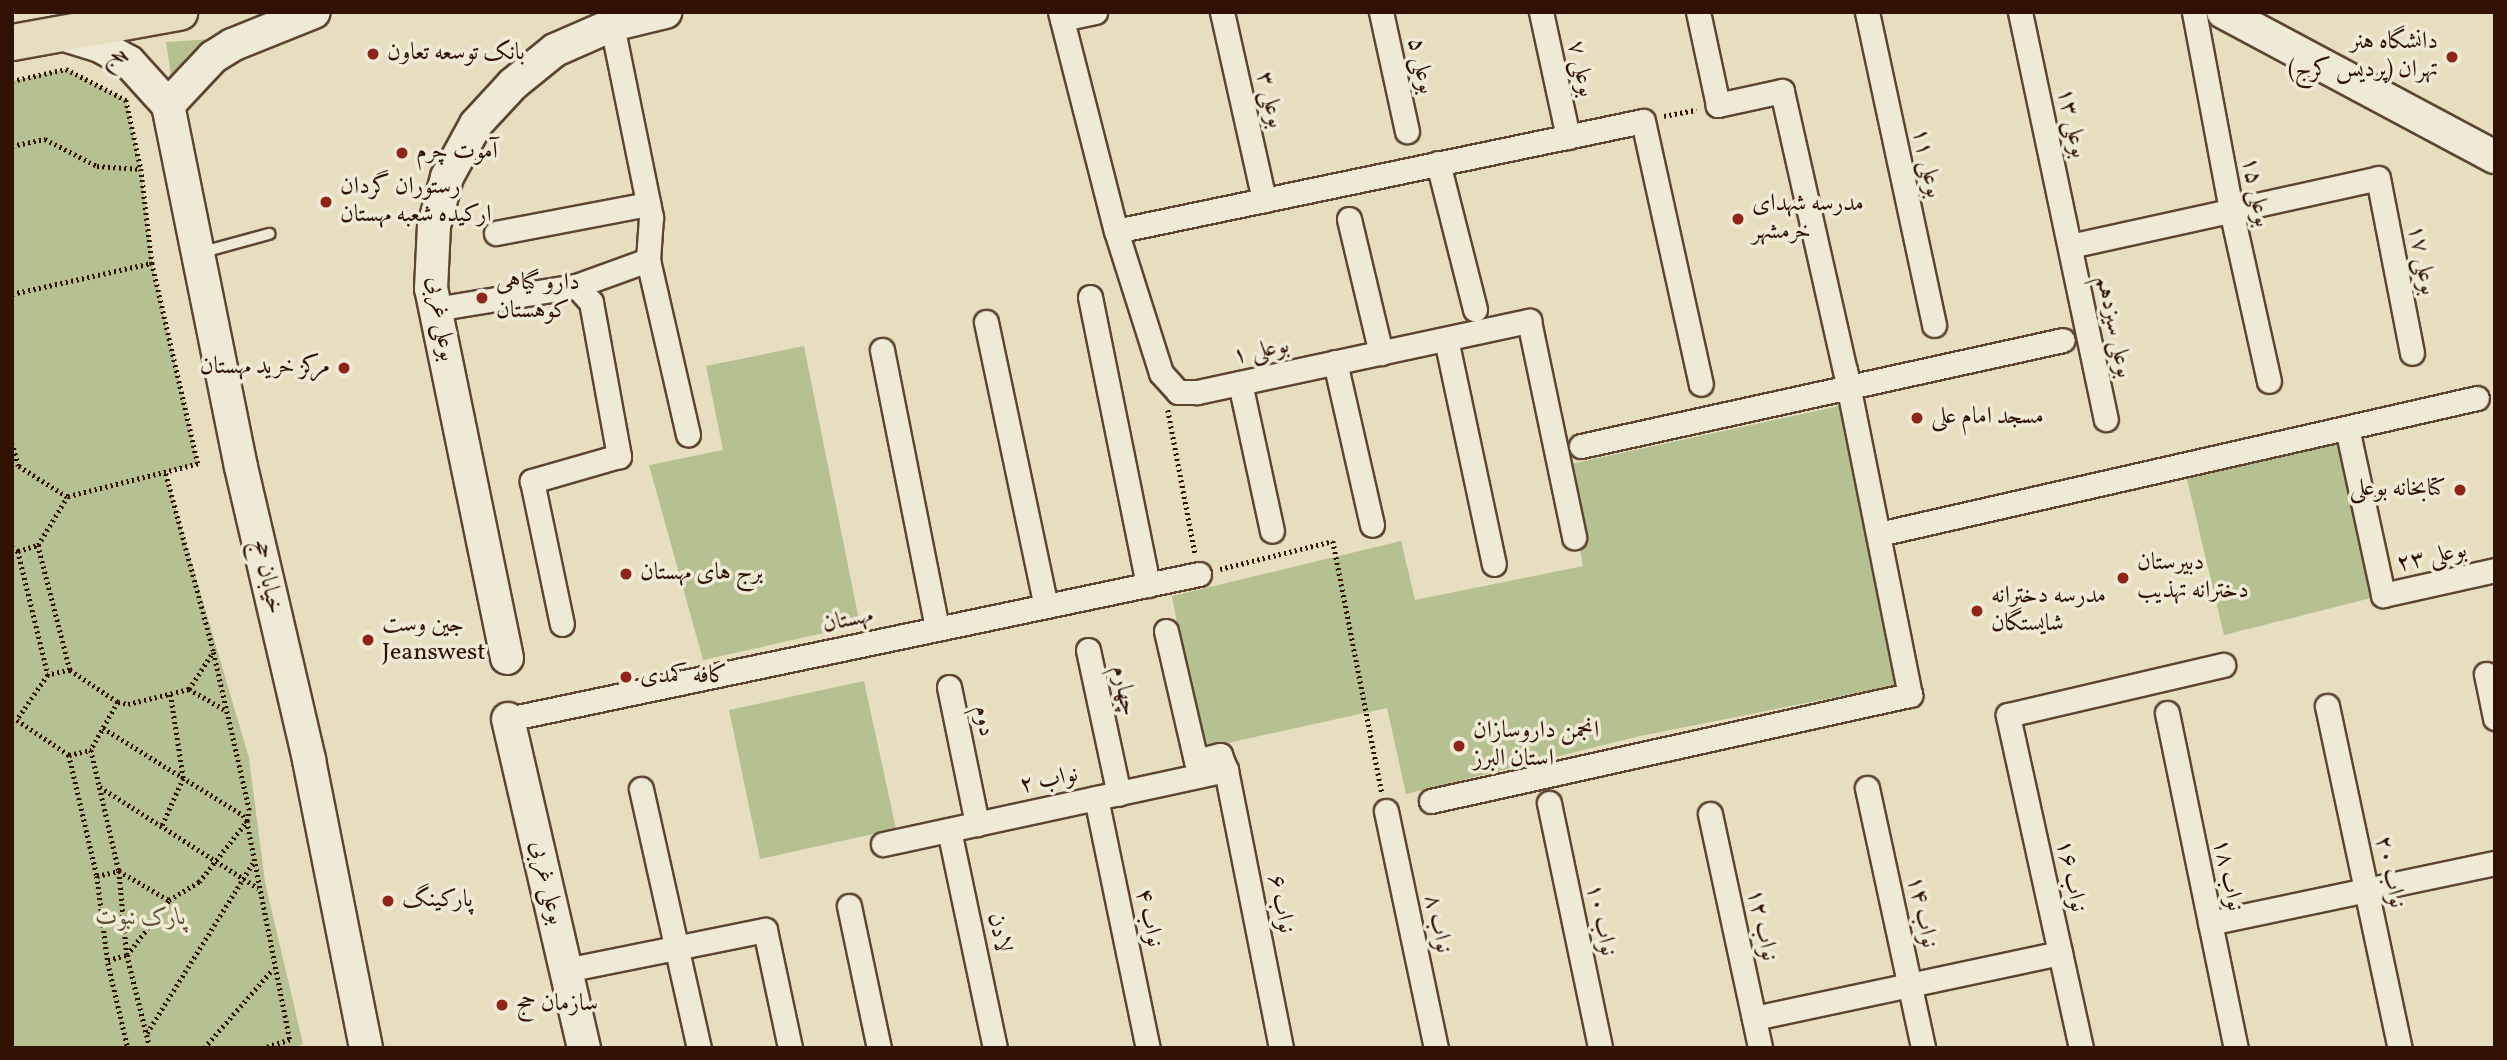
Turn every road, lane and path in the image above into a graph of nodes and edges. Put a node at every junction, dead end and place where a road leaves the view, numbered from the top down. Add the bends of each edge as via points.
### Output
1 (179, 12) edge
2 (314, 12) edge
3 (665, 12) edge
4 (1095, 12) edge
5 (1222, 12) edge
6 (1381, 12) edge
7 (1541, 12) edge
8 (1698, 12) edge
9 (1867, 12) edge
10 (2020, 12) edge
11 (2194, 12) edge
12 (2223, 12) edge
13 (1061, 16) edge
14 (612, 25) junction
15 (58, 33) junction
16 (12, 42) edge
17 (12, 81) edge
18 (168, 105) junction
19 (1718, 105) junction
20 (1643, 121) junction
21 (1407, 131) dead end
22 (1568, 136) junction
23 (12, 146) edge
24 (2495, 157) edge
25 (1438, 163) junction
26 (141, 169) junction
27 (1265, 200) junction
28 (648, 204) junction
29 (2231, 210) junction
30 (1349, 219) dead end
31 (1116, 231) junction
32 (496, 233) dead end
33 (269, 234) dead end
34 (2070, 246) junction
35 (197, 254) junction
36 (648, 260) junction
37 (152, 262) junction
38 (576, 286) junction
39 (12, 294) edge
40 (1090, 297) dead end
41 (435, 309) junction
42 (1475, 309) dead end
43 (986, 322) dead end
44 (1934, 325) dead end
45 (1446, 339) junction
46 (2062, 340) dead end
47 (882, 349) dead end
48 (1381, 353) junction
49 (2412, 353) dead end
50 (1335, 362) junction
51 (1161, 373) junction
52 (2269, 381) dead end
53 (1240, 383) junction
54 (1701, 384) dead end
55 (1848, 387) junction
56 (2477, 398) dead end
57 (2106, 419) dead end
58 (2347, 428) junction
59 (688, 434) dead end
60 (12, 444) edge
61 (1581, 446) dead end
62 (15, 467) edge
63 (165, 472) junction
64 (67, 497) junction
65 (1372, 525) dead end
66 (1272, 531) dead end
67 (1879, 534) junction
68 (1574, 537) dead end
69 (38, 545) junction
70 (12, 547) edge
71 (18, 551) junction
72 (1494, 564) dead end
73 (2495, 570) edge
74 (1199, 574) junction
75 (1148, 585) junction
76 (1046, 606) junction
77 (562, 624) dead end
78 (937, 629) junction
79 (1166, 631) dead end
80 (1088, 650) dead end
81 (213, 651) junction
82 (507, 658) dead end
83 (2223, 665) dead end
84 (70, 670) junction
85 (2486, 674) dead end
86 (48, 675) junction
87 (949, 687) dead end
88 (189, 689) junction
89 (170, 694) junction
90 (118, 702) junction
91 (2327, 706) dead end
92 (227, 711) junction
93 (2167, 713) dead end
94 (2495, 718) edge
95 (508, 719) joint
96 (15, 720) edge
97 (103, 728) junction
98 (91, 750) junction
99 (69, 755) junction
100 (1226, 770) junction
101 (183, 778) junction
102 (100, 787) junction
103 (1867, 788) dead end
104 (641, 789) dead end
105 (1119, 793) junction
106 (1096, 799) junction
107 (1431, 802) dead end
108 (1549, 803) dead end
109 (1386, 811) joint
110 (1710, 814) dead end
111 (247, 821) junction
112 (977, 824) junction
113 (162, 825) junction
114 (949, 830) junction
115 (883, 844) dead end
116 (217, 861) junction
117 (254, 863) junction
118 (2495, 863) edge
119 (119, 871) junction
120 (97, 876) junction
121 (244, 879) junction
122 (259, 888) junction
123 (2366, 890) junction
124 (169, 901) junction
125 (849, 906) dead end
126 (2210, 923) junction
127 (677, 949) junction
128 (2060, 953) junction
129 (127, 955) junction
130 (108, 960) junction
131 (274, 968) junction
132 (566, 970) junction
133 (1909, 985) junction
134 (1754, 1018) junction
135 (147, 1033) junction
136 (128, 1048) edge
137 (150, 1048) edge
138 (204, 1048) edge
139 (263, 1048) edge
140 (366, 1048) edge
141 (584, 1048) edge
142 (699, 1048) edge
143 (790, 1048) edge
144 (879, 1048) edge
145 (995, 1048) edge
146 (1148, 1048) edge
147 (1281, 1048) edge
148 (1436, 1048) edge
149 (1600, 1048) edge
150 (1760, 1048) edge
151 (1923, 1048) edge
152 (2081, 1048) edge
153 (2236, 1048) edge
154 (2399, 1048) edge

1 - 15 main road
2 - 18 street via 213,57
3 - 14 street, بوعلی غربی
4 - 13 street
5 - 27 street, بوعلی ۳
6 - 21 street, بوعلی ۵
7 - 22 street, بوعلی ۷
8 - 19 street
9 - 44 street, بوعلی ۱۱
10 - 34 street, بوعلی ۱۳
11 - 29 street, بوعلی ۱۵
12 - 24 street
13 - 31 street
14 - 28 street
14 - 41 street, بوعلی غربی via 555,50 513,84 476,124 447,177 434,226 431,289
15 - 16 main road
15 - 18 street, حج via 129,62
17 - 26 path via 66,69 125,100
18 - 35 street, خیابان حج
19 - 20 path
19 - 55 street via 1782,91
20 - 22 street
20 - 54 street
22 - 25 street
23 - 26 path via 45,139 97,166
25 - 27 street
25 - 42 street
26 - 37 path
27 - 31 street
28 - 32 street
28 - 36 street
29 - 34 street
29 - 49 street, بوعلی ۱۷ via 2378,178
29 - 52 street, بوعلی ۱۵
30 - 48 street
31 - 51 street
33 - 35 lane
34 - 57 street, بوعلی سیزدهم
35 - 140 street, خیابان حج via 309,760
36 - 38 street
36 - 59 street
37 - 39 path
37 - 63 path via 198,464
38 - 41 street
38 - 77 street via 591,302 619,456 531,481
40 - 75 street
41 - 82 street, بوعلی غربی
43 - 76 street
45 - 48 street, بوعلی ۱
45 - 68 street, بوعلی ۱ via 1529,321
45 - 72 street
46 - 55 street
47 - 78 street
48 - 50 street, بوعلی ۱
50 - 53 street, بوعلی ۱
50 - 65 street
51 - 53 street, بوعلی ۱ via 1178,392
51 - 74 path
53 - 66 street
55 - 61 street
55 - 67 street
56 - 58 street
58 - 67 street
58 - 73 street, بوعلی ۲۳ via 2383,595
60 - 62 path
62 - 64 path
63 - 64 path
63 - 81 path
64 - 69 path
67 - 107 street via 1910,695
69 - 71 path
69 - 84 path
70 - 71 path
71 - 86 path
74 - 75 street, مهستان
74 - 109 path via 1333,541
75 - 76 street, مهستان
76 - 78 street, مهستان
78 - 95 street, مهستان
79 - 100 street via 1196,761 1220,755
80 - 105 street, چهارم
81 - 88 path
81 - 92 path
83 - 128 street, نواب ۱۶ via 2008,715
84 - 86 path
84 - 90 path
85 - 94 street
86 - 96 path
87 - 112 street, دوم
88 - 89 path
88 - 92 path
89 - 90 path
89 - 101 path
90 - 97 path
91 - 123 street, نواب ۲۰
92 - 111 path via 249,810
93 - 126 street, نواب ۱۸
95 - 132 street, بوعلی غربی
96 - 99 path
97 - 98 path
97 - 101 path
98 - 99 path
98 - 102 path
99 - 120 path
100 - 105 street, نواب ۲
100 - 147 street, نواب ۶
101 - 111 path
101 - 113 path
102 - 113 path
102 - 119 path
103 - 133 street, نواب ۱۴
104 - 127 street
105 - 106 street, نواب ۲
106 - 112 street, نواب ۲
106 - 146 street, نواب ۴
108 - 149 street, نواب ۱۰
109 - 148 street, نواب ۸
110 - 134 street, نواب ۱۲
111 - 116 path
111 - 117 path
112 - 114 street, نواب ۲
113 - 116 path
114 - 115 street, نواب ۲
114 - 145 street, لادن
116 - 121 path
116 - 124 path via 199,882
117 - 121 path
117 - 122 path
118 - 123 street
119 - 120 path
119 - 124 path
119 - 129 path
120 - 130 path
121 - 122 path
121 - 135 path
122 - 131 path
123 - 126 street
123 - 154 street, نواب ۲۰
124 - 129 path
125 - 144 street
126 - 153 street, نواب ۱۸
127 - 132 street
127 - 142 street
127 - 143 street via 765,930
128 - 133 street
128 - 152 street, نواب ۱۶
129 - 130 path
129 - 135 path
130 - 136 path
131 - 138 path
131 - 139 path via 290,1040
132 - 141 street, بوعلی غربی
133 - 134 street
133 - 151 street, نواب ۱۴
134 - 150 street, نواب ۱۲
135 - 137 path

